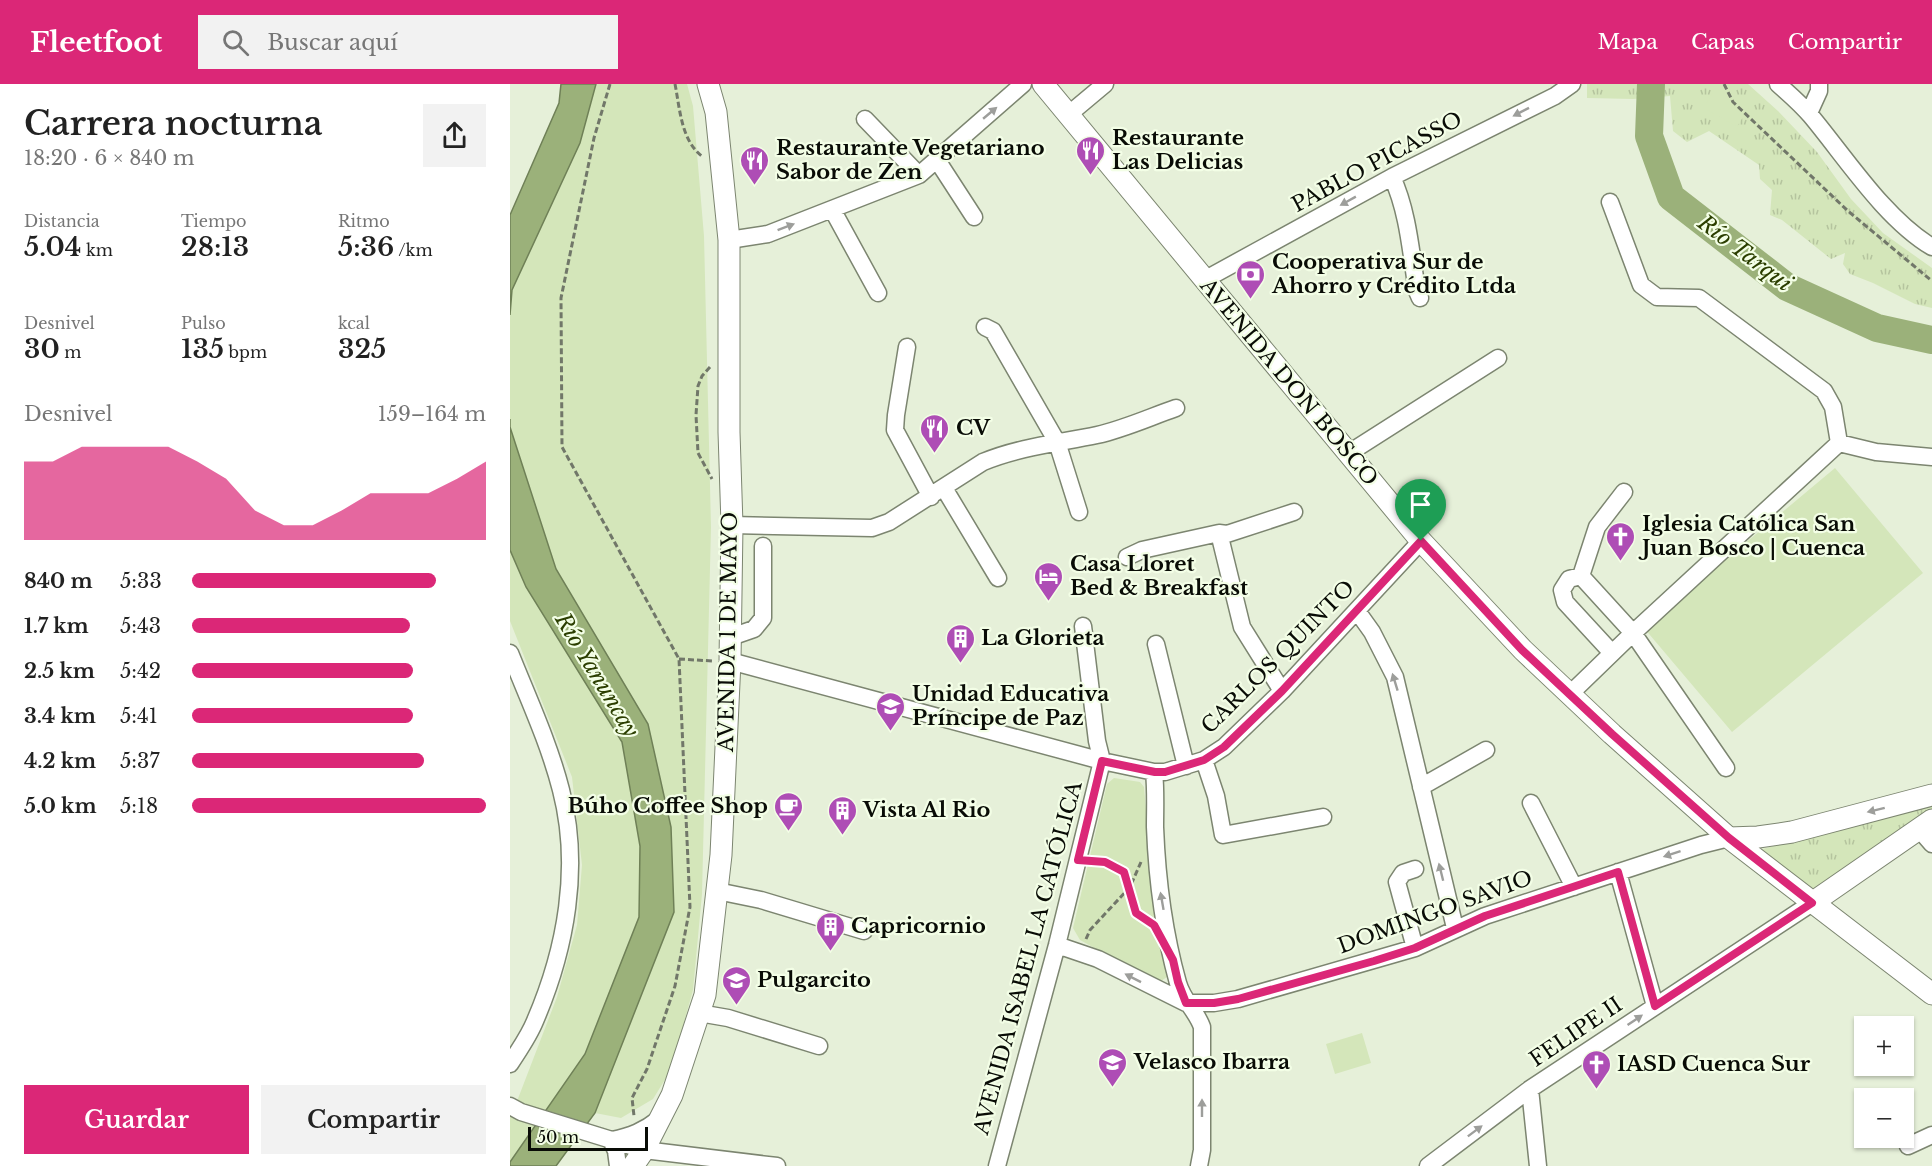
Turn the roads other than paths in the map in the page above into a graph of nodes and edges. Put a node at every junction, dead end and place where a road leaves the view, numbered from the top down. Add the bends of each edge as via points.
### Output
1 (708, 84) edge
2 (1023, 84) edge
3 (1043, 84) edge
4 (1105, 84) edge
5 (1572, 84) edge
6 (1778, 84) edge
7 (1819, 84) edge
8 (1809, 113) junction
9 (1068, 115) junction
10 (865, 120) dead end
11 (937, 160) junction
12 (919, 175) junction
13 (1392, 177) junction
14 (1610, 202) dead end
15 (832, 209) junction
16 (974, 217) dead end
17 (729, 240) junction
18 (1932, 248) edge
19 (1204, 280) junction
20 (878, 293) dead end
21 (1420, 298) dead end
22 (985, 327) dead end
23 (907, 347) dead end
24 (1498, 358) dead end
25 (1176, 408) dead end
26 (1057, 442) junction
27 (1839, 443) junction
28 (1349, 453) junction
29 (1932, 457) edge
30 (937, 492) junction
31 (1624, 492) dead end
32 (1079, 512) dead end
33 (1294, 512) dead end
34 (732, 525) junction
35 (1219, 533) junction
36 (1421, 541) junction
37 (763, 546) dead end
38 (1127, 557) dead end
39 (1581, 576) junction
40 (998, 578) dead end
41 (1357, 611) junction
42 (1083, 626) dead end
43 (1633, 633) junction
44 (731, 637) junction
45 (1156, 644) dead end
46 (510, 653) edge
47 (1612, 653) junction
48 (730, 662) junction
49 (1282, 691) junction
50 (1570, 694) junction
51 (1486, 750) dead end
52 (1204, 760) junction
53 (1102, 761) junction
54 (1186, 766) junction
55 (1726, 768) dead end
56 (1155, 772) junction
57 (1421, 787) junction
58 (1932, 795) edge
59 (1531, 803) dead end
60 (1323, 817) dead end
61 (1928, 831) edge
62 (1729, 838) junction
63 (1415, 869) dead end
64 (1618, 872) junction
65 (1574, 887) junction
66 (717, 891) junction
67 (1812, 903) junction
68 (1455, 928) junction
69 (864, 932) dead end
70 (1057, 945) junction
71 (1415, 948) junction
72 (1932, 994) edge
73 (1186, 1003) junction
74 (1655, 1006) junction
75 (699, 1013) junction
76 (819, 1046) dead end
77 (510, 1064) edge
78 (1530, 1089) junction
79 (514, 1107) edge
80 (652, 1113) junction
81 (1932, 1135) edge
82 (611, 1140) junction
83 (1914, 1143) edge
84 (639, 1158) edge
85 (618, 1166) edge
86 (777, 1166) edge
87 (997, 1166) edge
88 (1199, 1166) edge
89 (1428, 1166) edge
90 (1538, 1166) edge

1 - 17 main road, AVENIDA 1 DE MAYO via 716,112
11 -> 2 street
3 - 9 main road, AVENIDA DON BOSCO
4 - 9 street
5 -> 13 street, PABLO PICASSO
6 - 8 street
7 - 8 street
8 - 18 street via 1873,193 1914,237
9 - 19 main road, AVENIDA DON BOSCO
10 - 12 street
11 - 12 street
11 - 16 street
12 - 15 street
13 -> 19 street, PABLO PICASSO
13 - 21 street
14 - 27 street via 1641,285 1657,297 1699,298 1824,391 1833,407
17 -> 15 street via 768,234
15 - 20 street
17 - 34 main road, AVENIDA 1 DE MAYO
19 - 28 main road, AVENIDA DON BOSCO
22 - 26 street via 993,331
23 - 30 street via 895,430
24 - 28 street
25 - 26 street via 1099,435
26 - 30 street via 983,462
26 - 32 street
27 - 29 street via 1876,452
27 - 43 street
28 - 36 main road, AVENIDA DON BOSCO
30 - 34 street via 872,528
30 - 40 street
31 - 39 street via 1597,527
33 - 35 street via 1227,534
34 - 44 main road, AVENIDA 1 DE MAYO
35 - 38 street
35 - 49 street via 1242,627
36 - 41 street, CARLOS QUINTO
36 - 50 main road, AVENIDA DON BOSCO via 1522,650
37 - 44 street via 763,618 754,629
39 - 43 street
39 - 47 street via 1569,579 1562,590 1565,602
41 - 49 street, CARLOS QUINTO
57 -> 41 street via 1395,677
42 - 53 street
43 - 47 street
43 - 55 street
44 - 48 main road, AVENIDA 1 DE MAYO
45 - 54 street
46 - 77 street via 561,790 570,855 566,924 559,953 535,1023
47 - 50 street
48 - 53 street, CARLOS QUINTO
48 - 66 main road, AVENIDA 1 DE MAYO
49 - 52 street, CARLOS QUINTO via 1224,747
50 - 62 main road, AVENIDA DON BOSCO
51 - 57 street
52 - 54 street, CARLOS QUINTO
52 - 60 street via 1216,795 1223,835
53 - 56 street, CARLOS QUINTO
53 - 70 street, AVENIDA ISABEL LA CATÓLICA
54 - 56 street, CARLOS QUINTO
73 -> 56 street via 1160,894
68 -> 57 street
58 -> 62 main road via 1792,831
59 - 65 street
61 - 67 main road
62 -> 64 street, DOMINGO SAVIO
62 - 67 main road, AVENIDA DON BOSCO
63 - 71 street via 1403,873 1397,882
64 - 65 street, DOMINGO SAVIO
64 - 74 street
65 - 68 street, DOMINGO SAVIO
66 - 69 street via 761,900
66 - 75 main road, AVENIDA 1 DE MAYO via 705,995
67 - 72 main road, AVENIDA DON BOSCO
67 - 74 street, FELIPE II
68 - 71 street, DOMINGO SAVIO
73 -> 70 street, DOMINGO SAVIO via 1081,952
70 - 87 street, AVENIDA ISABEL LA CATÓLICA
71 - 73 street, DOMINGO SAVIO via 1238,999
88 -> 73 street via 1202,1027 1198,1015
78 -> 74 street, FELIPE II
75 - 76 street
75 - 80 main road, AVENIDA 1 DE MAYO via 672,1095
89 -> 78 street, FELIPE II
78 - 90 street
79 - 82 street
80 - 82 street via 646,1130
80 - 84 main road, AVENIDA 1 DE MAYO
81 - 83 street
82 - 84 street
82 - 85 street
84 - 86 street

